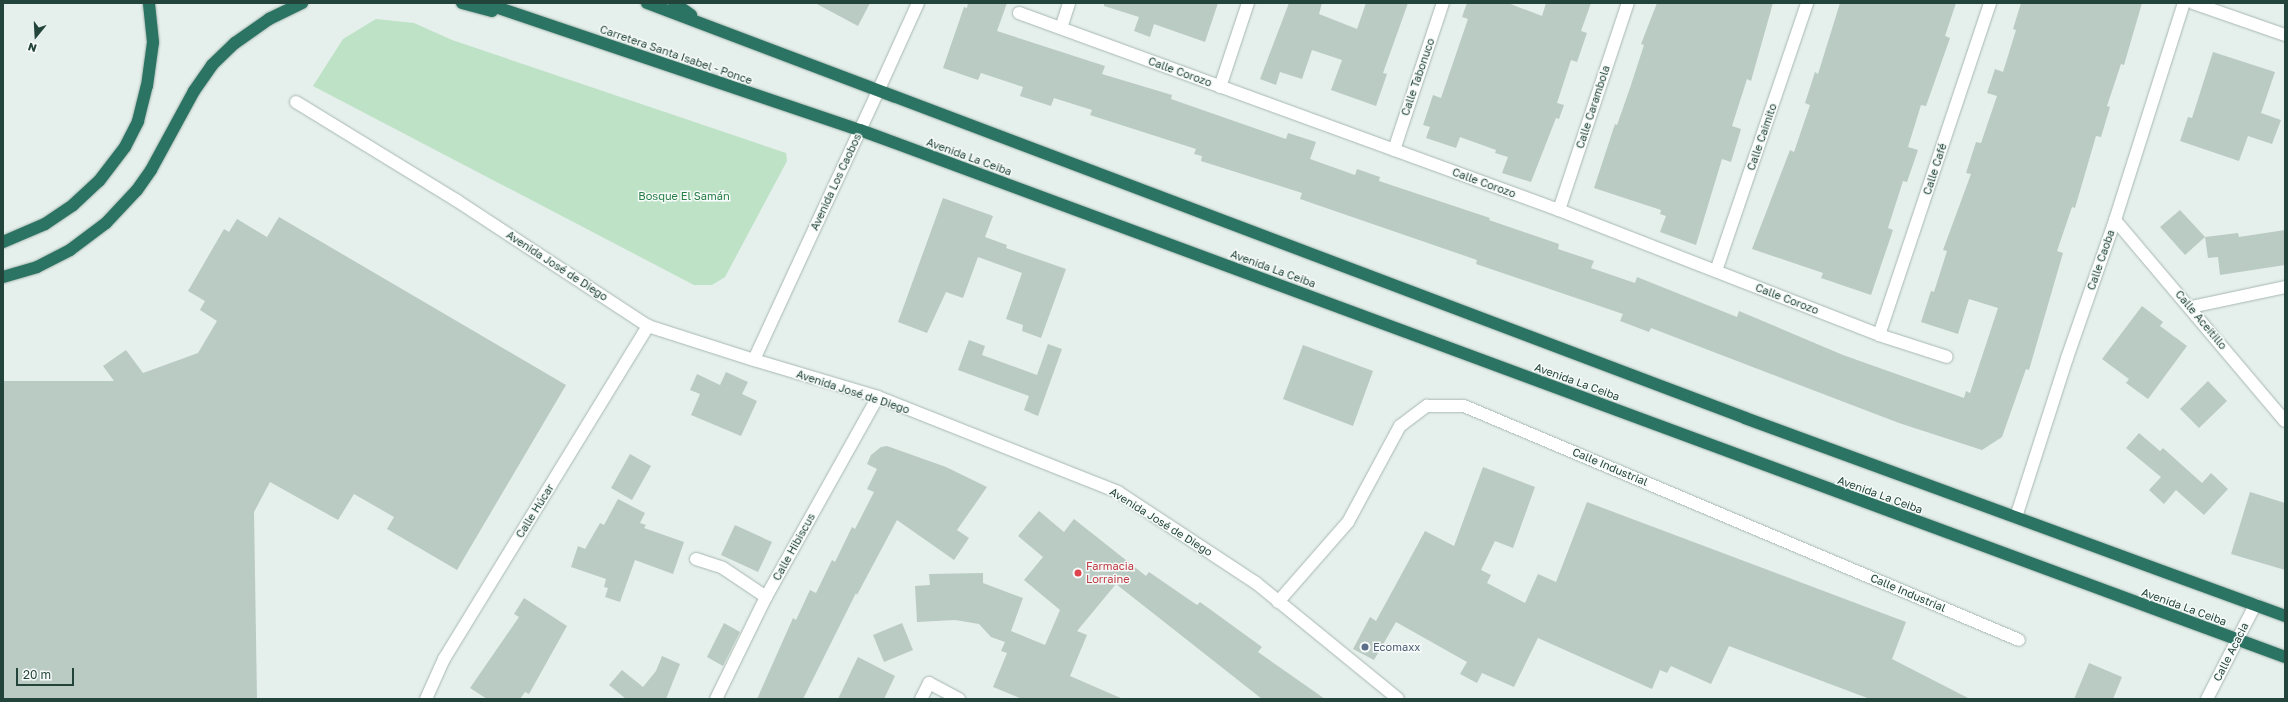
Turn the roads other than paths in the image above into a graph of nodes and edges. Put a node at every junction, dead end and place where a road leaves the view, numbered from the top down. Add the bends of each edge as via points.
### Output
1 (149, 3) edge
2 (302, 3) edge
3 (462, 3) edge
4 (484, 3) edge
5 (647, 3) edge
6 (674, 3) edge
7 (918, 3) edge
8 (1069, 3) edge
9 (1248, 3) edge
10 (1443, 3) edge
11 (1628, 3) edge
12 (1807, 3) edge
13 (1990, 3) edge
14 (2184, 3) edge
15 (2192, 3) edge
16 (1019, 13) dead end
17 (701, 23) junction
18 (551, 26) junction
19 (1061, 28) junction
20 (2285, 36) edge
21 (1220, 87) junction
22 (879, 89) junction
23 (296, 102) dead end
24 (860, 130) junction
25 (1394, 150) junction
26 (1559, 210) junction
27 (2116, 220) junction
28 (3, 242) edge
29 (1716, 271) junction
30 (3, 277) edge
31 (2285, 287) edge
32 (2191, 307) junction
33 (648, 326) junction
34 (1879, 334) junction
35 (1947, 357) dead end
36 (754, 360) junction
37 (878, 397) junction
38 (2285, 421) edge
39 (2016, 517) junction
40 (696, 559) dead end
41 (766, 597) junction
42 (1278, 602) junction
43 (2255, 606) junction
44 (2285, 616) edge
45 (2019, 640) dead end
46 (2237, 640) junction
47 (2285, 657) edge
48 (426, 699) edge
49 (716, 699) edge
50 (921, 699) edge
51 (959, 699) edge
52 (1398, 699) edge
53 (2207, 699) edge

1 - 28 highway via 153,42 147,86 138,121 125,147 99,181 73,205 45,224
2 - 30 highway via 269,19 236,43 212,65 194,91 151,170 137,190 106,223 70,250 37,267
3 - 18 highway
4 - 18 highway, Carretera Santa Isabel - Ponce
5 - 17 highway
6 - 17 highway
7 - 22 street, Avenida Los Caobos
8 - 19 street
9 - 21 street
10 - 25 street, Calle Tabonuco
11 - 26 street, Calle Carambola
12 - 29 street, Calle Caimito
13 - 34 street, Calle Café
14 - 27 street, Calle Caoba
15 - 20 street
16 - 19 street, Calle Corozo
17 - 22 highway
18 - 24 highway, Carretera Santa Isabel - Ponce
19 - 21 street, Calle Corozo
21 - 25 street, Calle Corozo
22 - 24 street, Avenida Los Caobos
22 - 39 highway via 1745,418
23 - 33 street, Avenida José de Diego via 456,200
24 - 36 street, Avenida Los Caobos
24 - 46 highway, Avenida La Ceiba
25 - 26 street, Calle Corozo
26 - 29 street, Calle Corozo
27 - 32 street, Calle Aceitillo
27 - 39 street, Calle Caoba via 2067,358
29 - 34 street, Calle Corozo
31 - 32 street
32 - 38 street, Calle Aceitillo
33 - 36 street, Avenida José de Diego
33 - 48 street, Calle Húcar via 444,659
34 - 35 street, Calle Corozo
36 - 37 street, Avenida José de Diego
37 - 41 street, Calle Hibiscus
37 - 42 street, Avenida José de Diego via 1118,492 1256,583
39 - 43 highway
40 - 41 street via 723,568
41 - 49 street, Calle Hibiscus
42 - 45 street, Calle Industrial via 1348,522 1400,426 1427,406 1464,406
42 - 52 street, Avenida José de Diego
43 - 44 highway
43 - 46 street, Calle Acacia
46 - 47 highway, Avenida La Ceiba
46 - 53 street, Calle Acacia
50 - 51 street via 929,683

